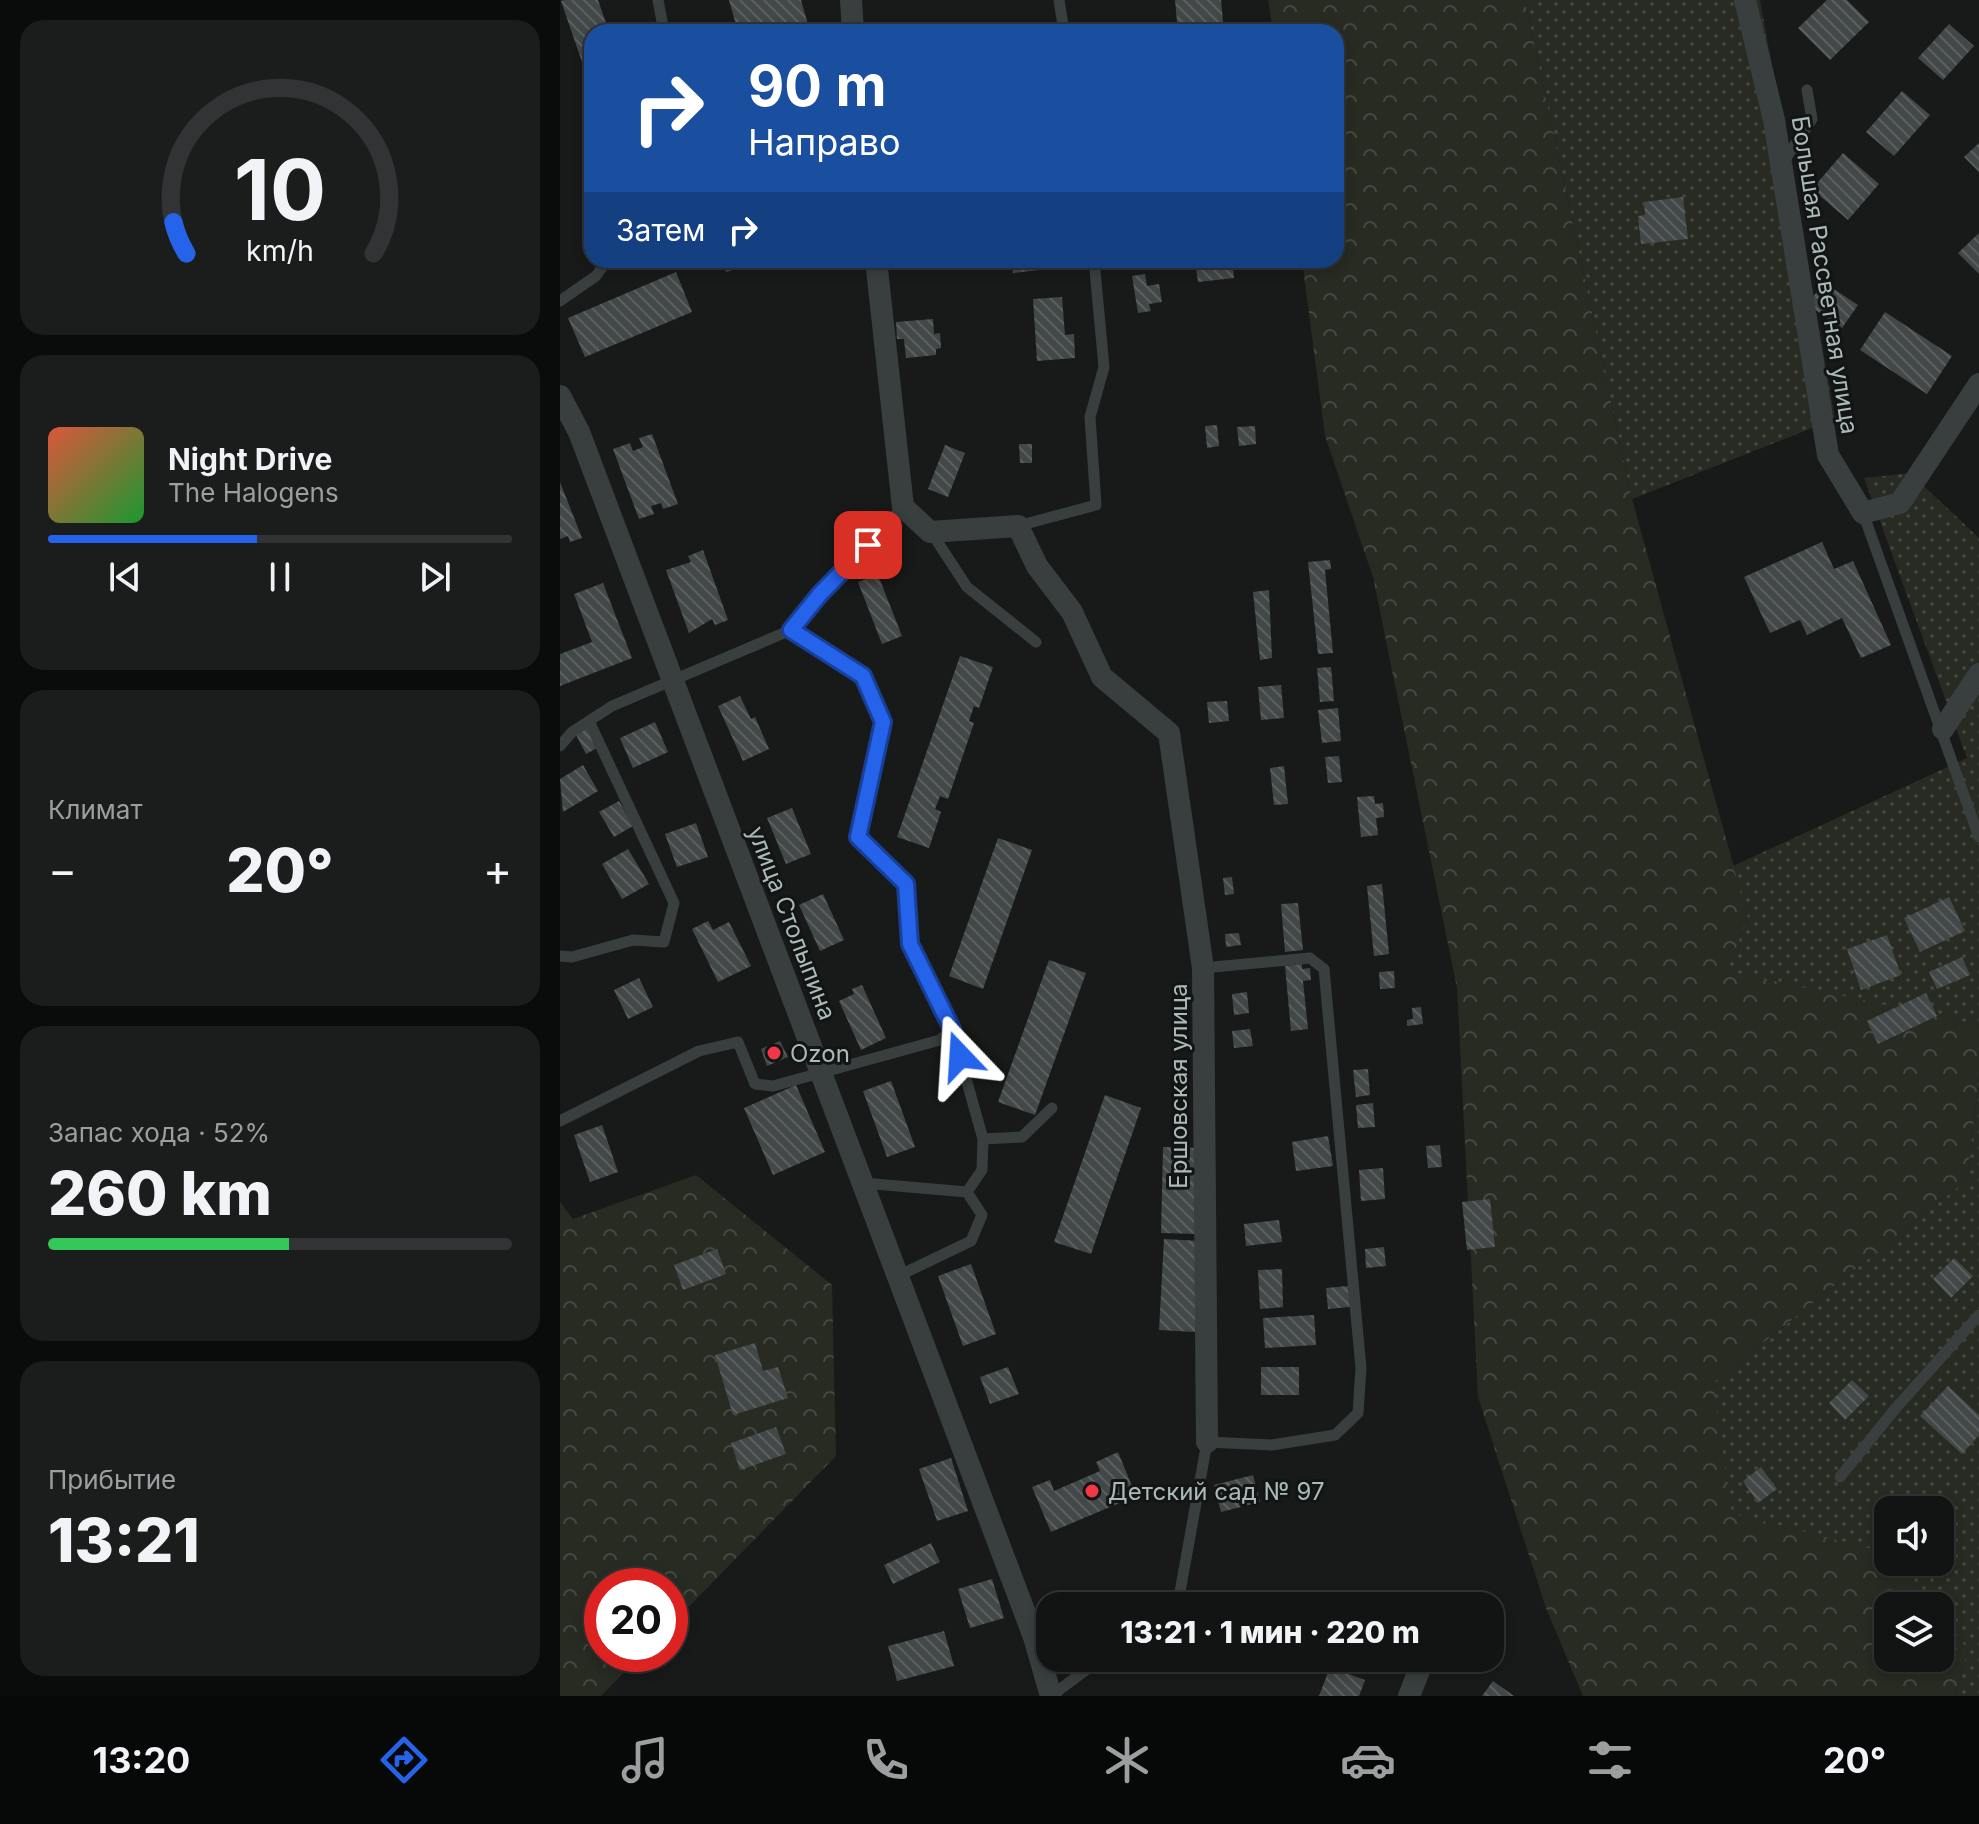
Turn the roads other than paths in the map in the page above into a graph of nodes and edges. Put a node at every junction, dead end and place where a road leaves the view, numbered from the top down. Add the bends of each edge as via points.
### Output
1 (658, 0) edge
2 (851, 0) edge
3 (1059, 0) edge
4 (1745, 0) edge
5 (662, 24) edge
6 (852, 24) edge
7 (1063, 24) edge
8 (1807, 90) dead end
9 (1781, 165) junction
10 (602, 268) edge
11 (877, 268) edge
12 (1095, 268) edge
13 (560, 301) edge
14 (1979, 384) edge
15 (560, 396) edge
16 (903, 507) junction
17 (1863, 513) junction
18 (1018, 526) junction
19 (930, 532) junction
20 (791, 630) junction
21 (1036, 642) dead end
22 (1979, 674) edge
23 (673, 681) junction
24 (589, 721) junction
25 (1943, 729) junction
26 (566, 730) edge
27 (560, 746) edge
28 (1979, 837) edge
29 (560, 956) edge
30 (1203, 968) junction
31 (952, 1029) junction
32 (820, 1071) junction
33 (1052, 1108) dead end
34 (560, 1121) edge
35 (983, 1139) junction
36 (863, 1183) junction
37 (967, 1192) junction
38 (898, 1276) junction
39 (1979, 1315) edge
40 (1207, 1442) junction
41 (1840, 1477) dead end
42 (1180, 1592) edge
43 (1083, 1672) edge
44 (1418, 1672) edge
45 (1051, 1696) edge
46 (1409, 1696) edge

1 - 5 lane
2 - 6 street
3 - 7 lane
4 - 9 street, Большая Рассветная улица
8 - 9 lane via 1812,119
9 - 17 street, Большая Рассветная улица via 1828,455
10 - 13 lane
11 - 16 street
12 - 18 lane via 1104,367 1090,417 1096,505
14 - 17 street via 1900,503
15 - 23 street, улица Столыпина via 579,432
16 - 19 street
16 - 20 lane
17 - 25 lane
18 - 19 street
18 - 30 street, Ершовская улица via 1037,566 1072,612 1102,677 1169,733
19 - 21 lane via 967,587
20 - 23 lane
20 - 31 lane via 863,676 883,722 858,837 906,884 910,944
22 - 25 street
23 - 24 lane
23 - 32 street, улица Столыпина
24 - 26 lane
24 - 29 lane via 674,903 664,942 633,940
25 - 28 lane
26 - 27 lane
30 - 40 street, Ершовская улица
30 - 40 lane via 1310,958 1324,969 1361,1368 1358,1413 1335,1435 1272,1445
31 - 32 lane via 940,1040
31 - 35 lane
32 - 34 lane via 773,1086 755,1084 738,1042 699,1051
32 - 36 street, улица Столыпина
33 - 35 lane via 1022,1137
35 - 37 lane via 982,1170
36 - 37 lane
36 - 38 street, улица Столыпина
37 - 38 lane via 982,1215 971,1241
38 - 45 street, улица Столыпина via 1034,1637
39 - 41 lane
40 - 42 lane
43 - 45 lane
44 - 46 street

